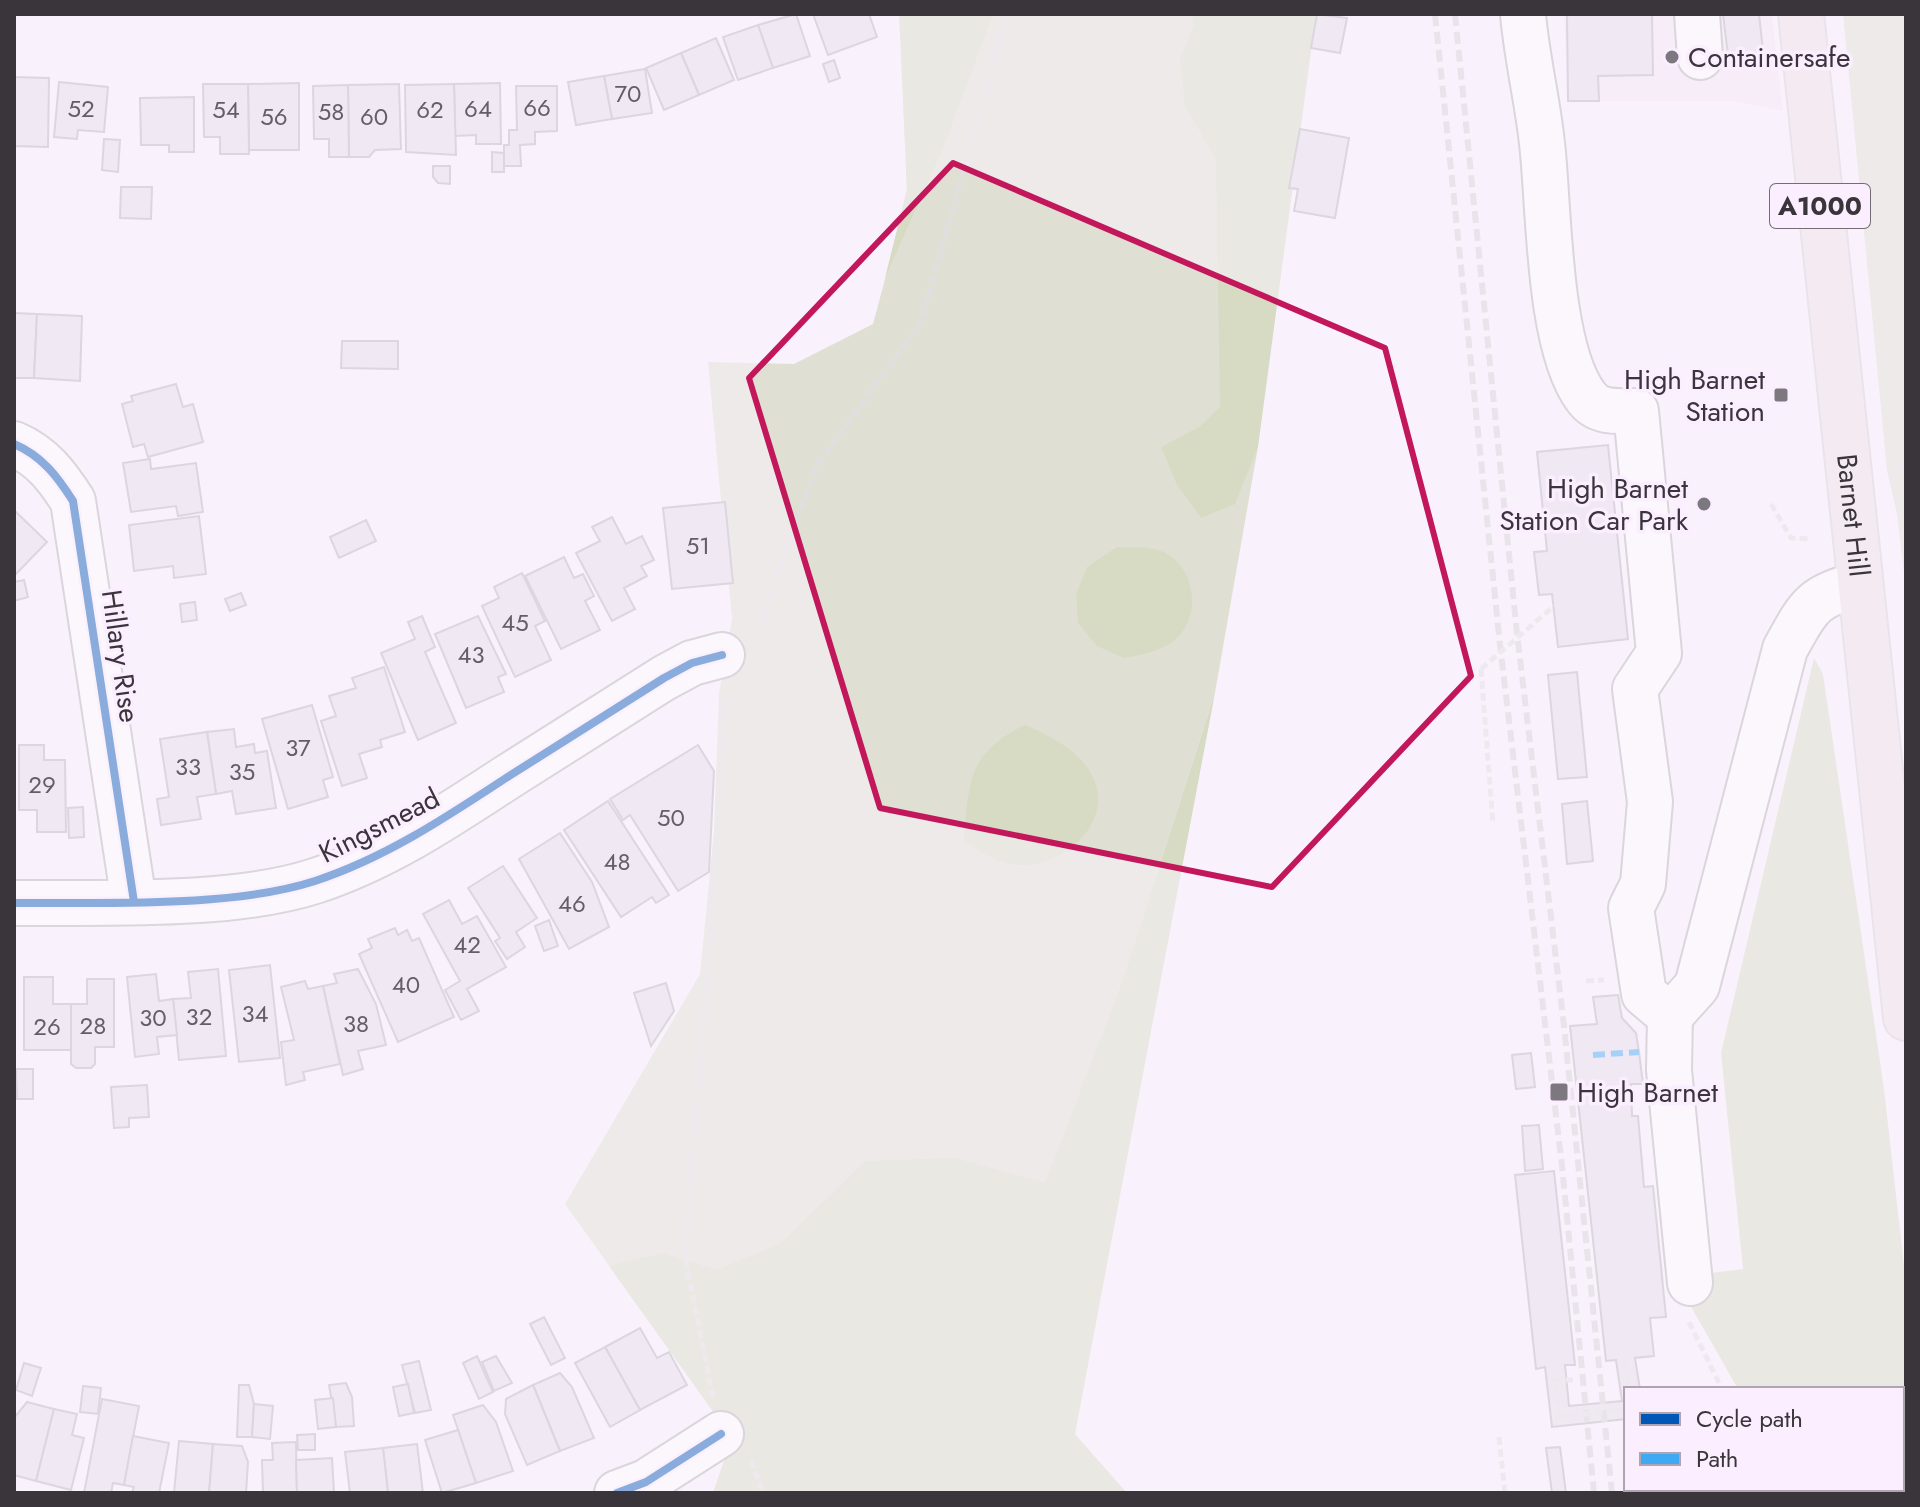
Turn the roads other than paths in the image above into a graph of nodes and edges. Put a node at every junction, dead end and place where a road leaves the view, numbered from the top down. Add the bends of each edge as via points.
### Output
1 (1523, 14) edge
2 (1697, 14) edge
3 (1801, 14) edge
4 (1700, 57) dead end
5 (14, 444) edge
6 (1859, 585) junction
7 (736, 665) road end
8 (134, 902) junction
9 (14, 903) edge
10 (1670, 1016) junction
11 (1906, 1018) edge
12 (1690, 1283) road end
13 (717, 1416) road end
14 (617, 1493) edge

1 - 10 street via 1570,365 1587,399 1603,411 1636,411 1659,653 1635,689 1650,802 1643,884 1631,908 1644,994
2 - 4 street
3 - 6 main road, Barnet Hill / A1000
5 - 8 street, Hillary Rise via 32,452 56,475 73,501
6 - 10 street via 1827,592 1802,618 1785,649 1697,986
6 - 11 main road, Barnet Hill / A1000
7 - 8 street, Kingsmead via 692,663 428,830 363,863 313,882 257,894
8 - 9 street, Kingsmead
10 - 12 street via 1669,1070
13 - 14 street via 646,1482

